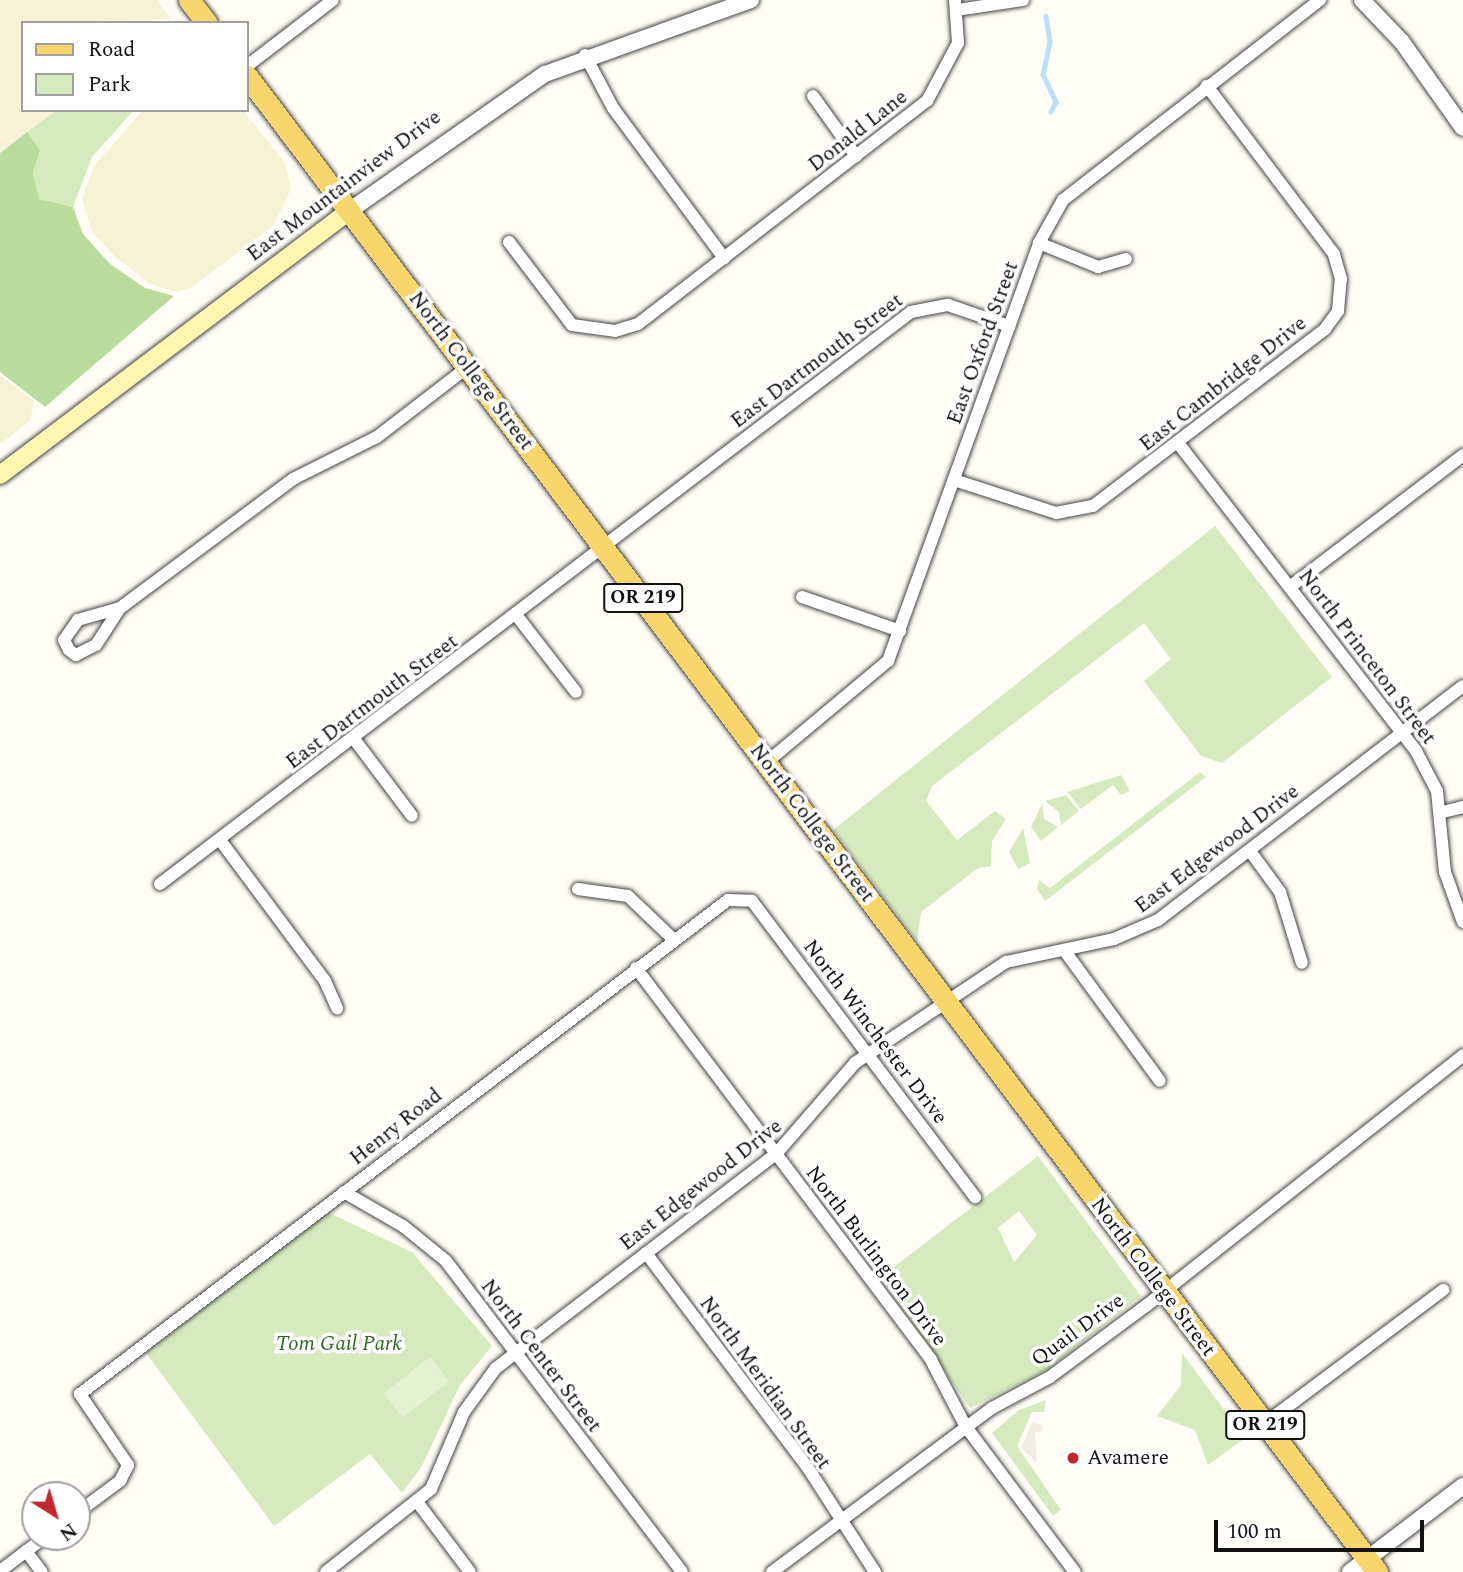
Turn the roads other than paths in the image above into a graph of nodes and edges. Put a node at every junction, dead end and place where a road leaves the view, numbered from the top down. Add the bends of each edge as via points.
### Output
1 (189, 0) edge
2 (333, 0) edge
3 (751, 0) edge
4 (1023, 0) edge
5 (1320, 0) edge
6 (1362, 0) edge
7 (956, 5) edge
8 (205, 21) edge
9 (585, 55) junction
10 (248, 65) edge
11 (248, 77) edge
12 (1207, 86) junction
13 (813, 96) dead end
14 (1463, 128) edge
15 (856, 156) junction
16 (349, 211) junction
17 (509, 242) dead end
18 (1040, 243) junction
19 (724, 258) junction
20 (1126, 259) dead end
21 (1009, 326) junction
22 (468, 367) junction
23 (1178, 443) junction
24 (1463, 455) edge
25 (0, 475) edge
26 (954, 480) junction
27 (605, 547) junction
28 (1290, 587) junction
29 (802, 597) dead end
30 (120, 608) junction
31 (517, 616) junction
32 (900, 631) junction
33 (1463, 686) edge
34 (576, 692) dead end
35 (1402, 733) junction
36 (354, 739) junction
37 (767, 762) junction
38 (1463, 807) edge
39 (1443, 812) junction
40 (412, 816) dead end
41 (220, 840) junction
42 (1250, 851) junction
43 (160, 884) dead end
44 (578, 890) dead end
45 (740, 896) joint
46 (1463, 922) edge
47 (674, 940) junction
48 (1064, 950) junction
49 (1303, 963) dead end
50 (636, 968) junction
51 (944, 1001) junction
52 (337, 1008) dead end
53 (867, 1054) junction
54 (1463, 1055) edge
55 (1160, 1081) dead end
56 (776, 1154) junction
57 (344, 1192) junction
58 (975, 1197) dead end
59 (646, 1253) junction
60 (1162, 1290) junction
61 (1443, 1290) dead end
62 (514, 1352) junction
63 (1264, 1424) junction
64 (966, 1427) junction
65 (1463, 1486) edge
66 (91, 1502) edge
67 (418, 1503) junction
68 (838, 1523) junction
69 (26, 1551) joint
70 (1365, 1568) edge
71 (0, 1571) edge
72 (42, 1572) edge
73 (326, 1572) edge
74 (470, 1572) edge
75 (682, 1572) edge
76 (772, 1572) edge
77 (875, 1572) edge
78 (1075, 1572) edge

1 - 8 main road
2 - 10 street
3 - 9 street, East Mountainview Drive
4 - 7 street
5 - 12 street, East Oxford Street
6 - 14 street via 1402,41
7 - 15 street, Donald Lane via 958,43 941,85
9 - 16 street, East Mountainview Drive via 505,98
9 - 19 street via 613,108
11 - 16 main road, North College Street / OR 219
12 - 18 street, East Oxford Street via 1083,180 1063,200
12 - 23 street, East Cambridge Drive via 1334,254 1342,295 1325,329
13 - 15 street
15 - 19 street, Donald Lane
16 - 22 main road, North College Street / OR 219
16 - 25 main road, East Mountainview Drive
17 - 19 street, Donald Lane via 554,309 591,331 638,324
18 - 20 street via 1098,267
18 - 21 street, East Oxford Street
21 - 26 street, East Oxford Street
21 - 27 street, East Dartmouth Street via 948,305 911,312
22 - 27 main road, North College Street / OR 219
22 - 30 street via 377,437 293,479
23 - 26 street, East Cambridge Drive via 1110,496 1074,513 1037,508
23 - 28 street, North Princeton Street
24 - 28 street
26 - 32 street, East Oxford Street
27 - 31 street, East Dartmouth Street
27 - 37 main road, North College Street / OR 219
28 - 35 street, North Princeton Street
29 - 32 street
30 - 30 street via 78,620 64,640 68,650 76,655 96,645
31 - 34 street
31 - 36 street, East Dartmouth Street
32 - 37 street, East Oxford Street via 888,661 867,684
33 - 35 street, East Edgewood Drive
35 - 39 street, North Princeton Street via 1429,772
35 - 42 street, East Edgewood Drive
36 - 40 street
36 - 41 street, East Dartmouth Street
37 - 51 main road, North College Street / OR 219
38 - 39 street
39 - 46 street, North Princeton Street via 1445,872
41 - 43 street, East Dartmouth Street
41 - 52 street via 326,981
42 - 48 street, East Edgewood Drive via 1138,931
42 - 49 street via 1280,892
44 - 47 street via 628,896
45 - 47 street, Henry Road
45 - 53 street, North Winchester Drive via 752,901
47 - 50 street, Henry Road
48 - 51 street, East Edgewood Drive via 1006,962
48 - 55 street
50 - 56 street, North Burlington Drive
50 - 57 street, Henry Road
51 - 53 street, East Edgewood Drive
51 - 60 main road, North College Street / OR 219
53 - 56 street, East Edgewood Drive
53 - 58 street, North Winchester Drive
54 - 60 street, Quail Drive
56 - 59 street, East Edgewood Drive
56 - 64 street, North Burlington Drive via 931,1360
57 - 62 street, North Center Street via 403,1226 446,1261
57 - 66 street, Henry Road via 80,1394 125,1453 124,1476
59 - 62 street, East Edgewood Drive
59 - 68 street, North Meridian Street via 808,1468
60 - 63 main road, North College Street / OR 219
60 - 64 street, Quail Drive via 1050,1377
61 - 63 street
62 - 67 street, East Edgewood Drive via 477,1389 441,1473
62 - 75 street, North Center Street
63 - 70 main road, North College Street / OR 219
64 - 68 street, Quail Drive
64 - 78 street, North Burlington Drive
65 - 70 street
67 - 73 street, East Edgewood Drive
67 - 74 street
68 - 76 street, Quail Drive
68 - 77 street, North Meridian Street
69 - 71 street
69 - 72 street

